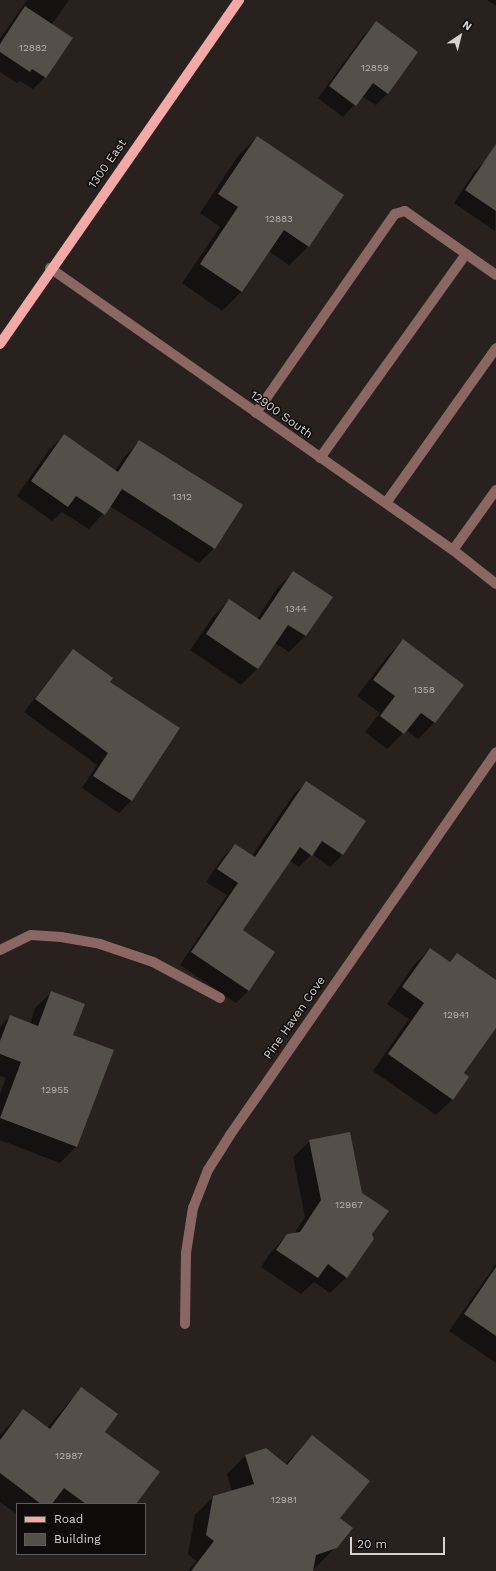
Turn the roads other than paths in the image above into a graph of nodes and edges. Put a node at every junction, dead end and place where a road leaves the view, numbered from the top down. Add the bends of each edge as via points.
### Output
1 (239, 0) edge
2 (466, 254) junction
3 (50, 268) junction
4 (496, 275) edge
5 (0, 344) edge
6 (496, 348) edge
7 (256, 413) junction
8 (320, 458) junction
9 (496, 490) edge
10 (386, 503) junction
11 (453, 550) junction
12 (496, 584) edge
13 (496, 752) edge
14 (0, 950) edge
15 (220, 998) dead end
16 (185, 1324) dead end

1 - 3 main road, 1300 East
2 - 4 street
2 - 7 street via 405,211 395,214
2 - 8 street
3 - 5 main road, 1300 East
3 - 7 street, 12900 South
6 - 10 street
7 - 8 street, 12900 South
8 - 10 street, 12900 South
9 - 11 street
10 - 11 street, 12900 South
11 - 12 street, 12900 South
13 - 16 street, Pine Haven Cove via 208,1170 193,1208 187,1245
14 - 15 street via 31,935 100,944 153,962

